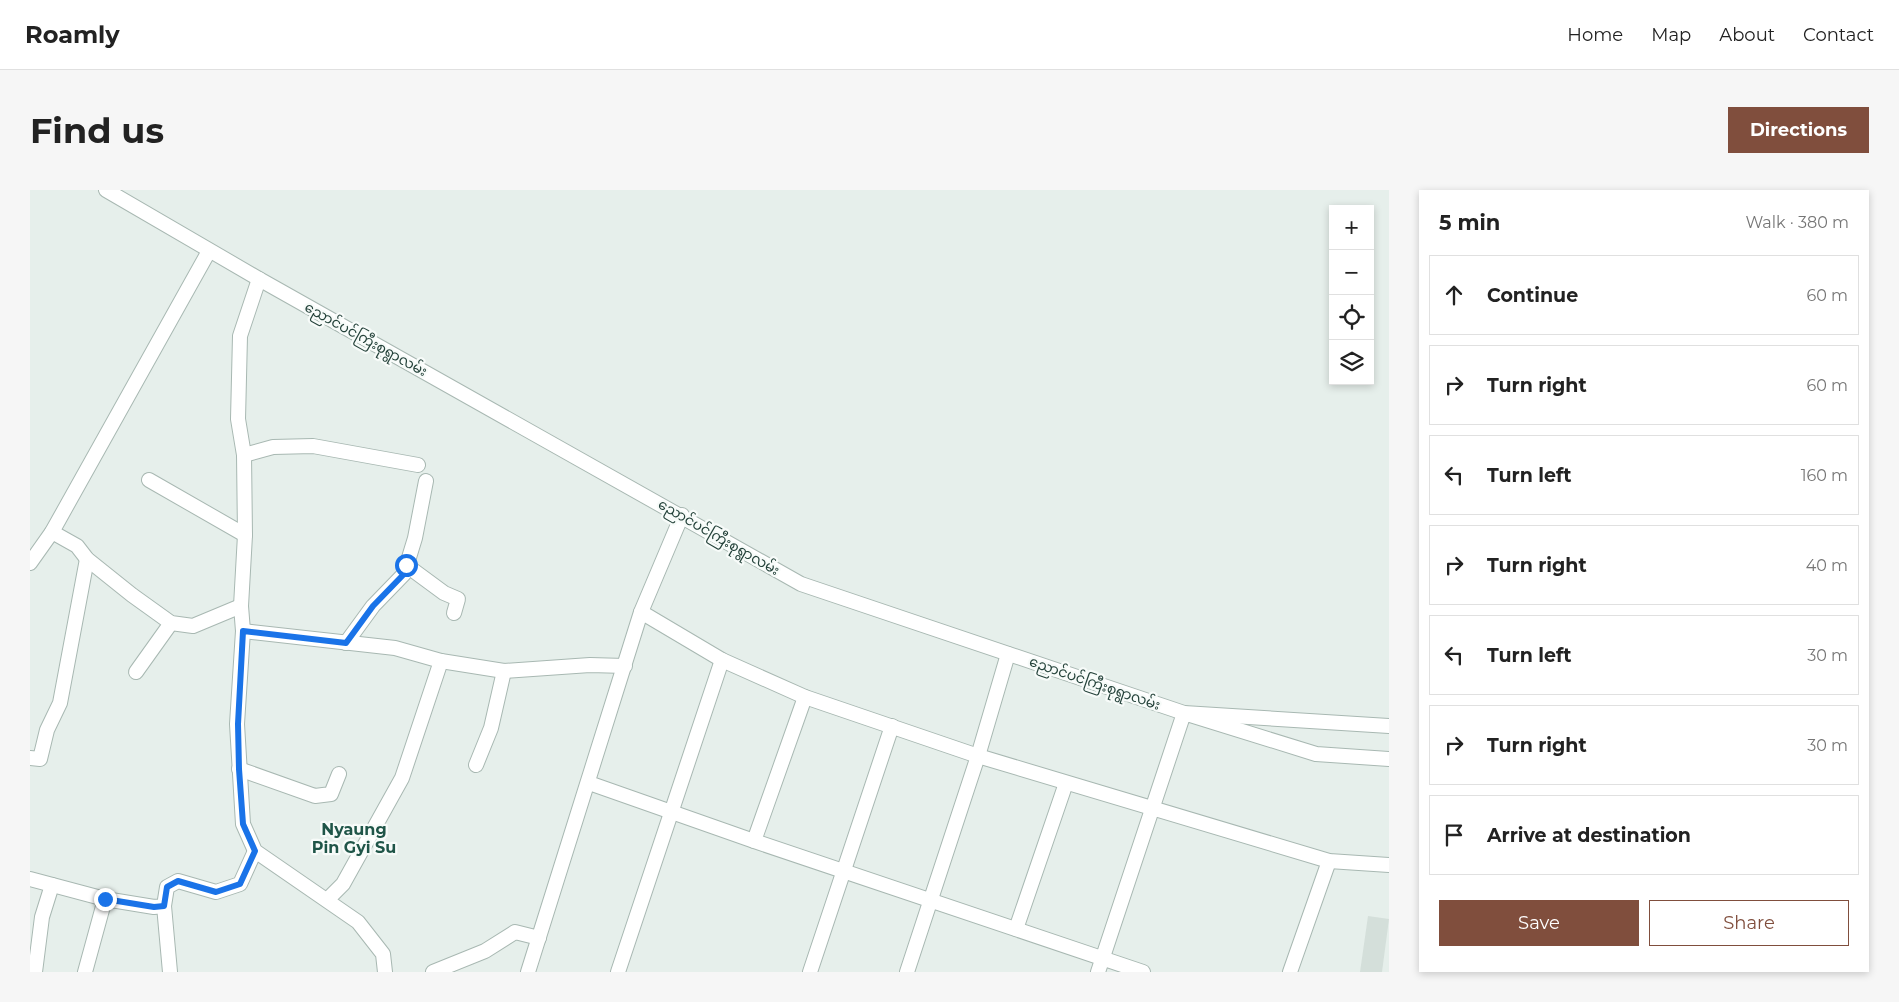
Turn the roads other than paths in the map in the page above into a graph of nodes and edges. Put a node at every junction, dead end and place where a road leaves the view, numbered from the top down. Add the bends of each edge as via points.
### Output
1 (106, 190) edge
2 (209, 251) junction
3 (259, 279) junction
4 (244, 455) junction
5 (418, 465) dead end
6 (149, 480) dead end
7 (426, 481) dead end
8 (682, 515) junction
9 (52, 532) junction
10 (245, 535) junction
11 (87, 559) junction
12 (30, 562) edge
13 (406, 565) junction
14 (241, 606) junction
15 (641, 612) junction
16 (454, 614) dead end
17 (171, 623) junction
18 (243, 631) junction
19 (346, 643) junction
20 (1008, 654) junction
21 (722, 660) junction
22 (441, 661) junction
23 (625, 666) junction
24 (504, 671) junction
25 (136, 672) dead end
26 (806, 697) junction
27 (1184, 713) junction
28 (892, 726) junction
29 (1389, 726) edge
30 (978, 756) junction
31 (30, 758) edge
32 (1389, 759) edge
33 (476, 765) dead end
34 (239, 769) junction
35 (339, 774) dead end
36 (589, 783) junction
37 (1066, 783) junction
38 (1152, 809) junction
39 (671, 812) junction
40 (754, 841) junction
41 (255, 851) junction
42 (1328, 861) junction
43 (1389, 865) edge
44 (845, 872) junction
45 (30, 879) edge
46 (52, 885) junction
47 (105, 899) junction
48 (327, 900) junction
49 (931, 900) junction
50 (164, 906) junction
51 (1016, 929) junction
52 (539, 938) junction
53 (1103, 958) junction
54 (173, 971) edge
55 (35, 972) edge
56 (85, 972) edge
57 (385, 972) edge
58 (433, 972) edge
59 (528, 972) edge
60 (618, 972) edge
61 (810, 972) edge
62 (907, 972) edge
63 (1098, 972) edge
64 (1144, 972) edge
65 (1290, 972) edge

1 - 2 street, ညောင်ပင်ကြီးစုရွာလမ်း
2 - 3 street, ညောင်ပင်ကြီးစုရွာလမ်း
2 - 9 street
3 - 4 street via 240,336 238,419
3 - 8 street, ညောင်ပင်ကြီးစုရွာလမ်း
4 - 5 street via 273,447 313,446
4 - 10 street
6 - 10 street
7 - 13 street via 415,538
8 - 15 street
8 - 20 street, ညောင်ပင်ကြီးစုရွာလမ်း via 801,584
9 - 11 street via 77,546
9 - 12 street
10 - 14 street
11 - 17 street
11 - 31 street via 60,703 47,730 40,759
13 - 16 street via 444,593 458,599
13 - 19 street via 404,574 373,606
14 - 17 street via 193,626
14 - 18 street
15 - 21 street
15 - 23 street
17 - 25 street
18 - 19 street
18 - 34 street
19 - 22 street via 395,648
20 - 27 street, ညောင်ပင်ကြီးစုရွာလမ်း
20 - 30 street
21 - 26 street
21 - 39 street
22 - 24 street
22 - 48 street via 402,778 343,884
23 - 24 street
23 - 36 street
24 - 33 street via 491,728
26 - 28 street
26 - 40 street
27 - 29 street, ညောင်ပင်ကြီးစုရွာလမ်း
27 - 32 street via 1316,754
27 - 38 street
28 - 30 street
28 - 44 street
30 - 37 street
30 - 49 street
34 - 35 street via 314,796 331,794
34 - 41 street via 243,824
36 - 39 street
36 - 52 street
37 - 38 street
37 - 51 street
38 - 42 street
38 - 53 street
39 - 40 street
39 - 60 street
40 - 44 street
41 - 48 street
41 - 50 street via 240,884 216,892 178,881 167,887
42 - 43 street
42 - 65 street
44 - 49 street
44 - 61 street
45 - 46 street
46 - 47 street
46 - 55 street via 42,917
47 - 50 street
47 - 56 street
48 - 57 street via 358,922 383,954
49 - 51 street
49 - 62 street
50 - 54 street
51 - 53 street
52 - 58 street via 514,932 485,951
52 - 59 street
53 - 63 street
53 - 64 street

